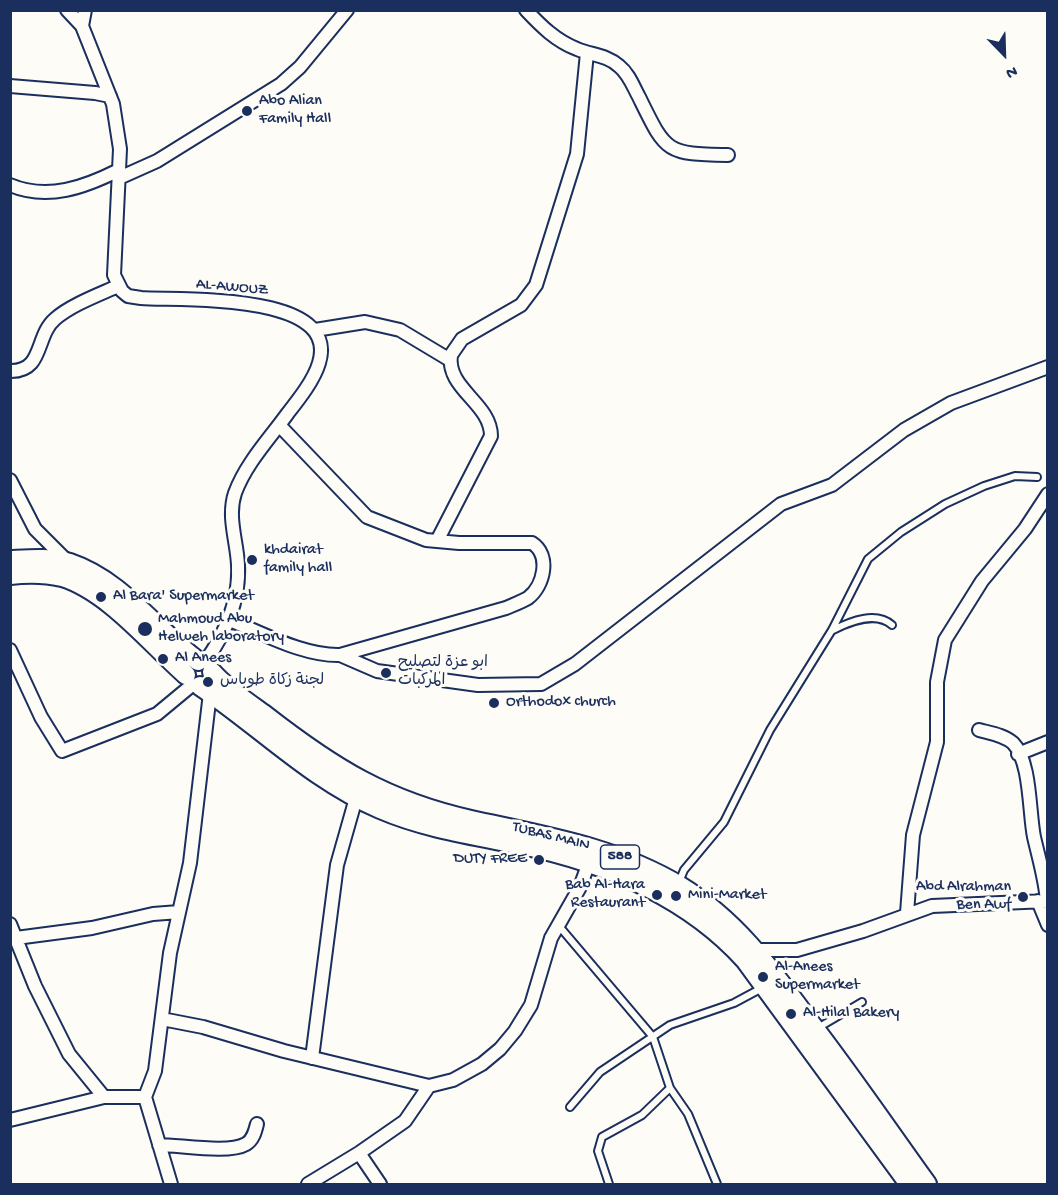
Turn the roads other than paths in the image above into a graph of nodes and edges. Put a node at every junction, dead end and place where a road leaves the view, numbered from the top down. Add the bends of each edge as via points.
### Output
1 (67, 10) edge
2 (85, 10) edge
3 (347, 10) edge
4 (526, 10) edge
5 (82, 26) junction
6 (587, 53) junction
7 (10, 86) edge
8 (110, 96) junction
9 (728, 155) dead end
10 (119, 174) junction
11 (10, 185) edge
12 (118, 286) junction
13 (315, 330) junction
14 (450, 360) junction
15 (1047, 367) edge
16 (10, 371) edge
17 (279, 425) junction
18 (1037, 477) dead end
19 (10, 480) edge
20 (1047, 494) edge
21 (437, 541) junction
22 (10, 560) edge
23 (69, 563) junction
24 (10, 575) edge
25 (229, 620) junction
26 (892, 625) dead end
27 (832, 630) junction
28 (10, 650) edge
29 (340, 655) junction
30 (200, 676) junction
31 (979, 730) dead end
32 (1047, 742) edge
33 (1018, 754) junction
34 (357, 798) junction
35 (591, 855) junction
36 (678, 885) junction
37 (1038, 901) junction
38 (179, 912) junction
39 (907, 913) junction
40 (10, 924) edge
41 (1047, 925) edge
42 (558, 926) junction
43 (16, 938) junction
44 (750, 955) junction
45 (766, 986) junction
46 (862, 1002) dead end
47 (162, 1019) junction
48 (816, 1029) junction
49 (653, 1037) junction
50 (312, 1058) junction
51 (429, 1086) junction
52 (670, 1088) junction
53 (104, 1097) junction
54 (145, 1097) junction
55 (570, 1107) dead end
56 (10, 1120) edge
57 (257, 1124) dead end
58 (159, 1145) junction
59 (360, 1154) junction
60 (171, 1185) edge
61 (308, 1185) edge
62 (380, 1185) edge
63 (609, 1185) edge
64 (717, 1185) edge
65 (909, 1185) edge
66 (927, 1185) edge

1 - 5 street
2 - 5 street
3 - 10 street via 281,84 157,161
4 - 6 street via 556,38
5 - 8 street
6 - 9 street via 606,57 624,70 665,144 684,154
6 - 14 street via 577,154 536,285 521,305 456,345
7 - 8 street
8 - 10 street via 118,122
10 - 11 street via 57,192 31,192
10 - 12 street via 114,266
12 - 13 street, AL-AWOUZ via 128,296 141,298 263,304 291,314
12 - 16 street via 59,316 44,333 32,365
13 - 14 street via 365,322 400,330
13 - 17 street via 320,345 319,363
14 - 21 street via 454,377 487,417 491,436
15 - 29 street via 951,403 904,430 832,485 781,504 575,664 541,684 478,685 377,671
17 - 21 street via 362,514 401,532
17 - 25 street via 235,494 232,517 238,567
18 - 27 lane via 1015,476 984,486 945,504 901,532 868,559
19 - 23 street via 35,529
20 - 39 street via 1025,529 981,581 945,640 937,682 937,742 914,835
21 - 29 street via 532,543 542,555 540,584 526,599 506,608
22 - 23 main road, TUBAS MAIN / 588
23 - 30 main road, TUBAS MAIN / 588 via 90,572 127,599 176,645
24 - 30 main road, TUBAS MAIN / 588 via 62,577 82,586
25 - 29 street via 303,649 327,656
25 - 30 street
26 - 27 lane via 883,617 873,617
27 - 36 lane via 771,730 724,822 684,870
28 - 30 street via 41,717 62,751 157,714
30 - 34 main road, TUBAS MAIN / 588 via 307,768
30 - 35 main road, TUBAS MAIN / 588 via 360,782 417,805 471,820 560,837
30 - 38 street via 191,853
31 - 33 street via 1006,738
32 - 33 street
33 - 37 street via 1026,776 1046,888 1047,900
34 - 35 main road, TUBAS MAIN / 588 via 410,820 463,834 553,852
34 - 50 street via 337,865
35 - 36 main road, TUBAS MAIN / 588 via 637,864
35 - 42 street
35 - 44 main road, TUBAS MAIN / 588 via 671,900
36 - 44 main road, TUBAS MAIN / 588 via 720,914
37 - 39 street via 942,905
37 - 41 street
38 - 43 street
38 - 47 street
39 - 44 street via 863,931 797,950
40 - 43 street
42 - 49 lane
42 - 51 street via 545,954 531,1005 515,1031 482,1064 453,1080
43 - 53 street via 34,986 69,1054
44 - 45 main road, TUBAS MAIN / 588
44 - 48 main road, TUBAS MAIN / 588
45 - 49 lane via 734,1003 670,1025
45 - 65 main road, TUBAS MAIN / 588
46 - 48 lane
47 - 50 street
47 - 54 street via 155,1071
48 - 66 main road, TUBAS MAIN / 588
49 - 52 lane
49 - 55 lane via 600,1072
50 - 51 street
51 - 59 street via 405,1121
52 - 63 lane via 642,1115 602,1137 598,1151
52 - 64 lane via 688,1114
53 - 54 street
53 - 56 street
54 - 58 street
57 - 58 street via 254,1136 246,1144 232,1149
58 - 60 street
59 - 61 street
59 - 62 street

